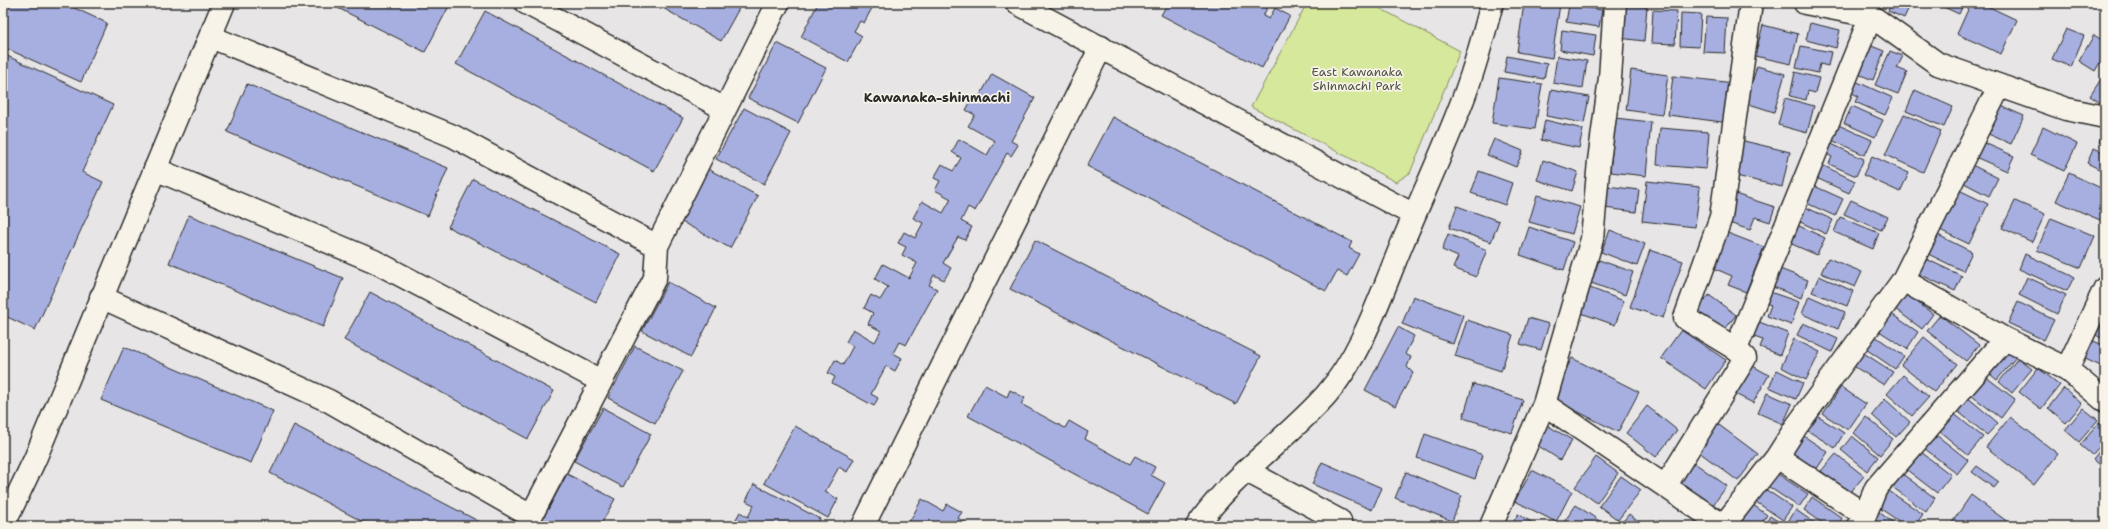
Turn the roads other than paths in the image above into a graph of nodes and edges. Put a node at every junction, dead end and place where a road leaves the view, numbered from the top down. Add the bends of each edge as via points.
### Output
1 (224, 3) edge
2 (526, 3) edge
3 (778, 3) edge
4 (1017, 3) edge
5 (1492, 3) edge
6 (1615, 3) edge
7 (1751, 3) edge
8 (1812, 4) edge
9 (1871, 16) junction
10 (211, 37) junction
11 (1102, 46) junction
12 (1999, 87) junction
13 (725, 109) junction
14 (2105, 117) edge
15 (155, 169) junction
16 (1414, 215) junction
17 (657, 246) junction
18 (1903, 280) junction
19 (2105, 288) edge
20 (101, 297) junction
21 (2005, 339) junction
22 (1736, 349) junction
23 (2067, 369) junction
24 (601, 381) junction
25 (2105, 401) edge
26 (1544, 404) junction
27 (1777, 457) junction
28 (1247, 471) junction
29 (1666, 485) junction
30 (1862, 520) edge
31 (3, 526) edge
32 (863, 526) edge
33 (1197, 526) edge
34 (1338, 526) edge
35 (1491, 526) edge
36 (1724, 526) edge

1 - 10 street
2 - 13 street
3 - 13 street
4 - 11 street
5 - 16 street via 1465,94
6 - 26 street via 1610,78 1592,240
7 - 22 street via 1721,217 1685,318
8 - 9 street
9 - 12 street via 1938,64
9 - 22 street
10 - 15 street
10 - 17 street via 453,136
11 - 16 street
11 - 32 street
12 - 14 street via 2066,109
12 - 18 street
13 - 17 street
15 - 20 street
15 - 24 street via 374,261
16 - 28 street via 1369,322 1344,370 1326,395
17 - 24 street via 655,278
18 - 21 street
18 - 27 street
19 - 23 street
20 - 24 street via 329,401 531,516
20 - 31 street via 35,459
21 - 23 street
21 - 30 street via 1876,488
22 - 29 street via 1746,358
23 - 25 street
26 - 29 street
26 - 35 street
27 - 30 street
27 - 36 street
28 - 33 street via 1208,510
28 - 34 street via 1340,521
29 - 36 street

